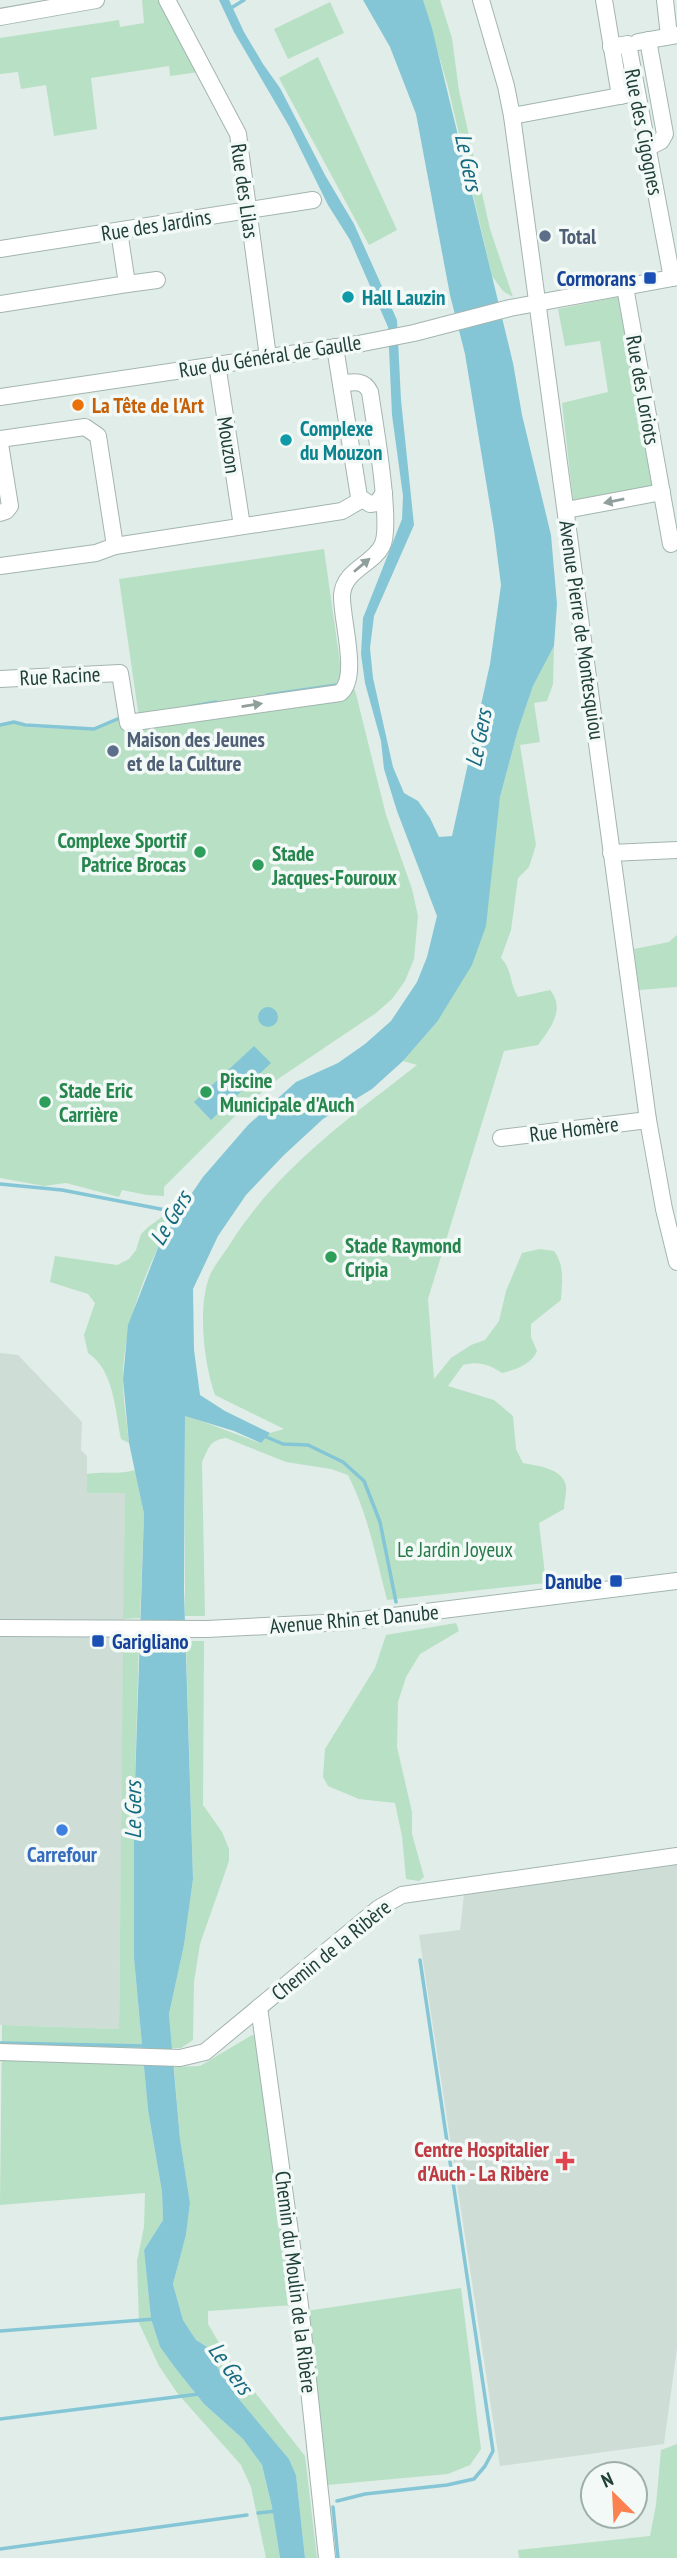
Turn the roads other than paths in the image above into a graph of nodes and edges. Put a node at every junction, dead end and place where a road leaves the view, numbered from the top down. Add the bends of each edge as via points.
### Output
1 (96, 0) edge
2 (167, 0) edge
3 (481, 0) edge
4 (604, 0) edge
5 (665, 0) edge
6 (0, 17) edge
7 (673, 36) edge
8 (648, 40) junction
9 (620, 45) junction
10 (628, 94) junction
11 (512, 117) junction
12 (647, 148) junction
13 (313, 200) dead end
14 (248, 211) junction
15 (118, 231) junction
16 (0, 249) edge
17 (674, 278) edge
18 (157, 280) dead end
19 (127, 284) junction
20 (625, 287) junction
21 (538, 303) junction
22 (0, 304) edge
23 (335, 347) junction
24 (268, 357) junction
25 (217, 365) junction
26 (341, 384) junction
27 (0, 397) edge
28 (0, 439) edge
29 (0, 444) edge
30 (662, 492) junction
31 (384, 493) junction
32 (361, 500) junction
33 (566, 510) junction
34 (0, 513) edge
35 (242, 526) junction
36 (671, 544) dead end
37 (115, 546) junction
38 (0, 566) edge
39 (0, 679) edge
40 (677, 850) edge
41 (611, 853) junction
42 (648, 1119) junction
43 (501, 1138) dead end
44 (677, 1262) edge
45 (677, 1581) edge
46 (0, 1626) edge
47 (677, 1856) edge
48 (259, 2007) junction
49 (0, 2052) edge
50 (327, 2558) edge

1 - 6 street
2 - 14 street, Rue des Lilas via 238,134
3 - 11 street, Avenue Pierre de Montesquiou
4 - 9 street, Rue des Cigognes
5 - 7 street
7 - 8 street
8 - 9 street
8 - 12 street via 665,134 662,141
9 - 10 street, Rue des Cigognes
10 - 11 street
10 - 12 street, Rue des Cigognes
11 - 21 street, Avenue Pierre de Montesquiou
12 - 17 street, Rue des Cigognes
13 - 14 street, Rue des Jardins
14 - 15 street, Rue des Jardins
14 - 24 street, Rue des Lilas
15 - 16 street, Rue des Jardins
15 - 19 street
17 - 20 street, Rue du Général de Gaulle
18 - 19 street
19 - 22 street
20 - 21 street, Rue du Général de Gaulle
20 - 30 street, Rue des Loriots
21 - 23 street, Rue du Général de Gaulle
21 - 33 street, Avenue Pierre de Montesquiou
23 - 24 street, Rue du Général de Gaulle
23 - 26 street
24 - 25 street, Rue du Général de Gaulle
25 - 27 street, Rue du Général de Gaulle
25 - 35 street, Mouzon
26 - 31 street via 361,382 370,392
26 - 32 street
28 - 37 street via 85,427 94,432
29 - 34 street via 10,506
30 -> 33 street
30 - 36 street, Rue des Loriots
31 - 32 street via 377,503
39 -> 31 street, Rue Racine via 120,673 128,723 340,693 349,673 343,588 383,546
32 - 35 street via 342,511
33 - 41 street, Avenue Pierre de Montesquiou
35 - 37 street
37 - 38 street via 96,553
40 - 41 street
41 - 42 street, Avenue Pierre de Montesquiou
42 - 43 street, Rue Homère
42 - 44 street, Avenue Pierre de Montesquiou
45 - 46 street, Avenue Rhin et Danube via 345,1622 207,1629
47 - 48 street, Chemin de la Ribère via 402,1895 379,1908
48 - 49 street, Chemin de la Ribère via 205,2052 180,2058
48 - 50 street, Chemin du Moulin de la Ribère via 300,2305

